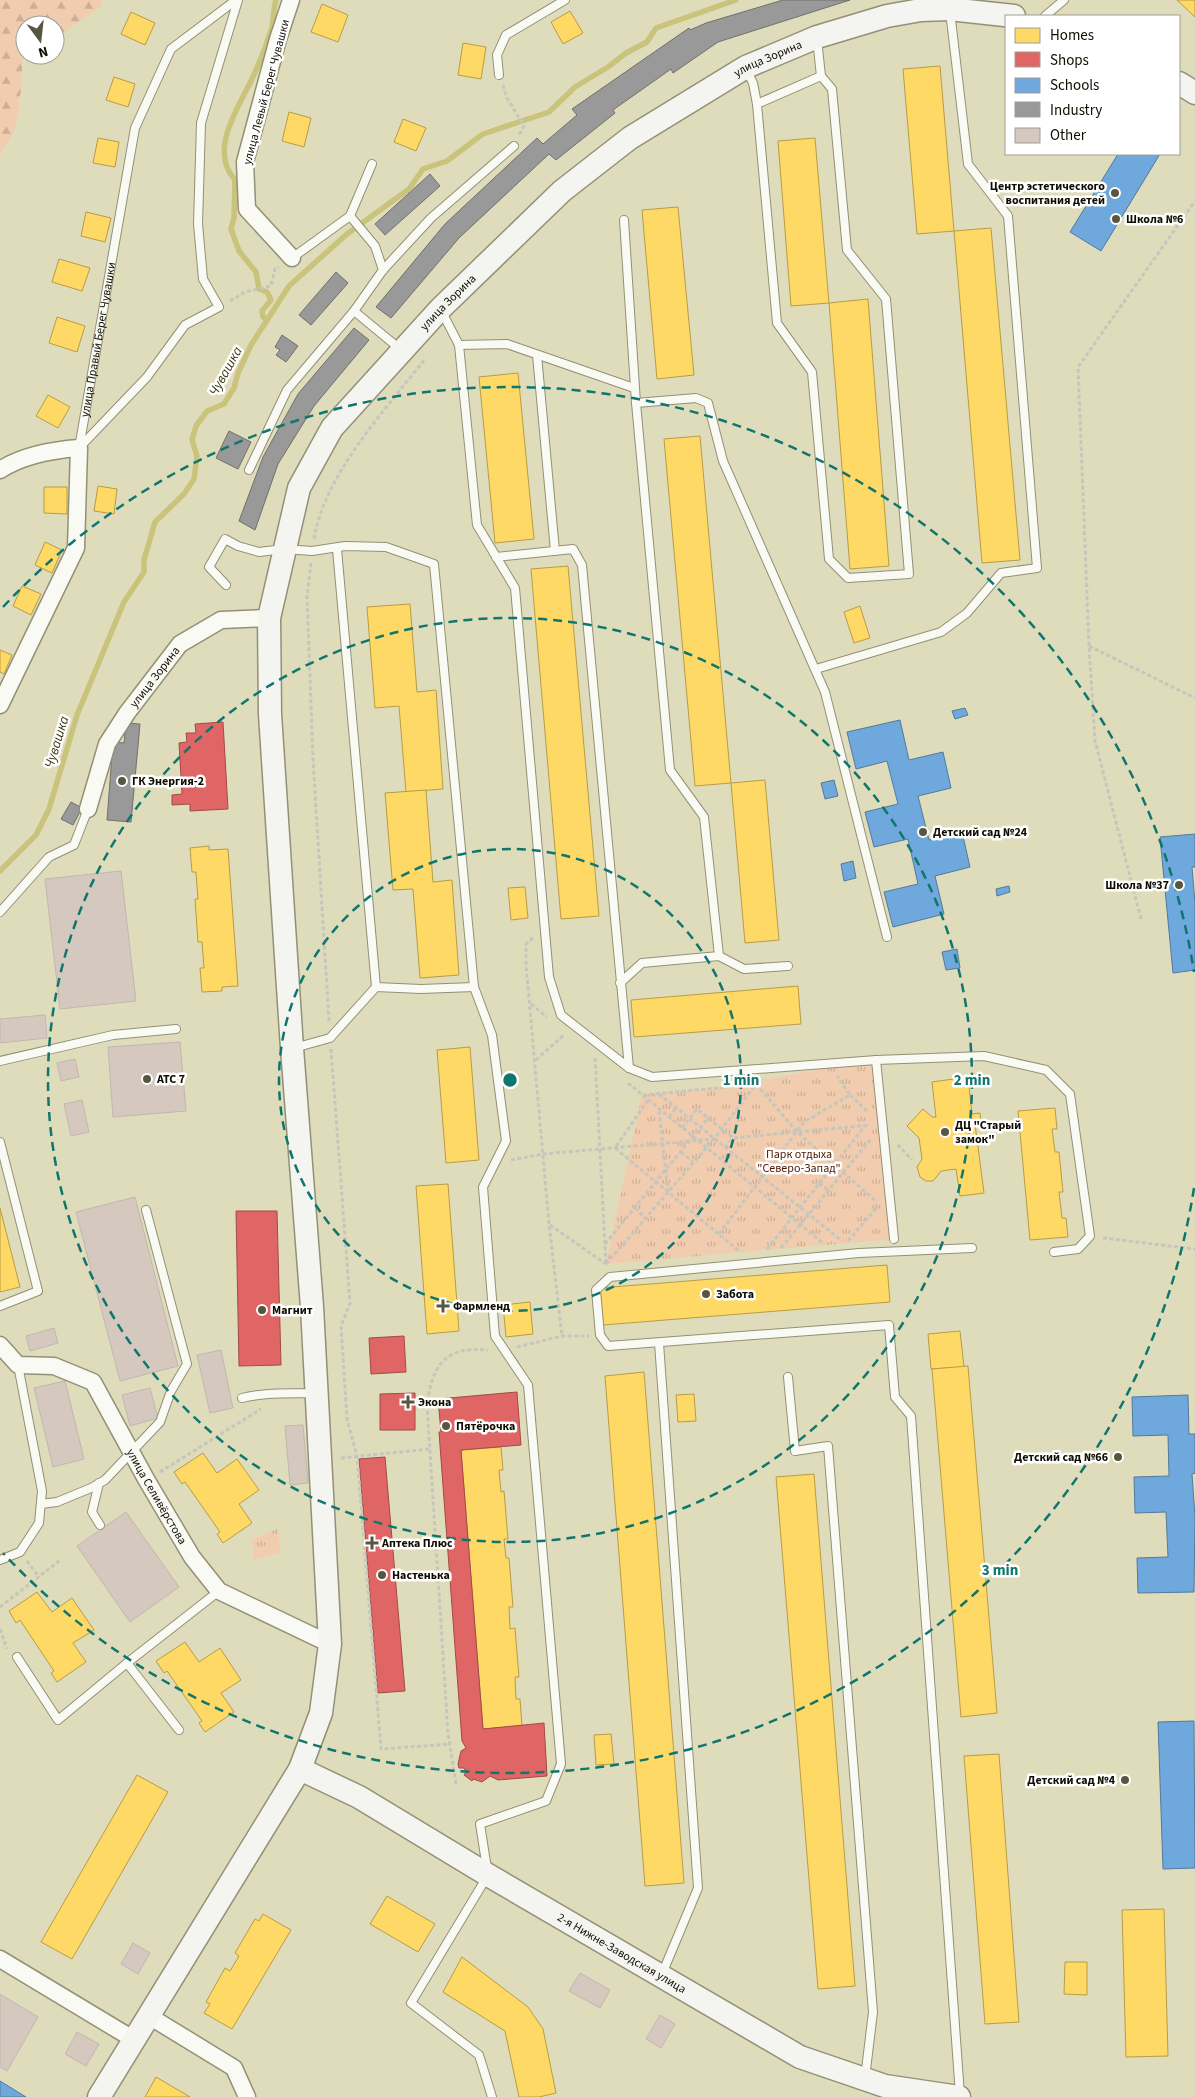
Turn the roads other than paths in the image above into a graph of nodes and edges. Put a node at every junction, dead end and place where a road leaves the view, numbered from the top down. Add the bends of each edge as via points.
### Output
1 (237, 0) edge
2 (291, 0) edge
3 (565, 0) edge
4 (1064, 0) edge
5 (921, 5) edge
6 (949, 9) junction
7 (1005, 15) edge
8 (1046, 15) edge
9 (817, 37) junction
10 (746, 67) junction
11 (500, 75) road end
12 (821, 76) junction
13 (1180, 84) edge
14 (1195, 94) edge
15 (757, 104) junction
16 (514, 146) dead end
17 (372, 164) dead end
18 (350, 216) junction
19 (624, 220) dead end
20 (292, 258) joint
21 (382, 270) junction
22 (441, 308) junction
23 (354, 311) junction
24 (459, 345) junction
25 (401, 350) junction
26 (537, 355) junction
27 (634, 388) junction
28 (636, 403) junction
29 (79, 448) junction
30 (0, 470) edge
31 (249, 470) dead end
32 (284, 549) junction
33 (337, 549) junction
34 (555, 551) junction
35 (496, 557) junction
36 (226, 586) dead end
37 (269, 618) junction
38 (816, 669) junction
39 (0, 705) edge
40 (88, 809) joint
41 (0, 912) edge
42 (888, 937) dead end
43 (719, 956) junction
44 (788, 966) dead end
45 (620, 983) junction
46 (376, 987) junction
47 (474, 987) junction
48 (176, 1030) dead end
49 (292, 1048) junction
50 (876, 1060) junction
51 (0, 1061) edge
52 (629, 1068) junction
53 (0, 1142) edge
54 (146, 1210) dead end
55 (894, 1239) dead end
56 (972, 1248) dead end
57 (1054, 1252) dead end
58 (0, 1306) edge
59 (659, 1342) junction
60 (0, 1346) edge
61 (18, 1365) junction
62 (788, 1377) dead end
63 (316, 1393) junction
64 (242, 1398) dead end
65 (131, 1452) junction
66 (99, 1483) junction
67 (41, 1504) junction
68 (100, 1524) dead end
69 (0, 1560) edge
70 (219, 1591) junction
71 (330, 1644) junction
72 (17, 1657) road end
73 (127, 1662) junction
74 (179, 1730) dead end
75 (300, 1769) junction
76 (488, 1875) junction
77 (0, 1960) edge
78 (662, 1975) junction
79 (149, 2016) junction
80 (133, 2039) junction
81 (877, 2087) edge
82 (99, 2097) edge
83 (247, 2097) edge
84 (492, 2097) edge
85 (960, 2097) edge

1 - 29 lane, улица Правый Берег Чувашки via 171,49 135,128
1 - 29 lane via 201,123 198,224 203,278 219,306 185,325 147,377
2 - 20 street, улица Левый Берег Чувашки via 245,162 247,209
3 - 11 lane via 506,35 497,55
4 - 8 lane
5 - 6 main road, улица Зорина
5 - 9 main road, улица Зорина
6 - 7 main road, улица Зорина
6 - 38 lane via 968,164 1008,216 1037,568 1001,574 967,613 941,632
9 - 10 main road, улица Зорина
9 - 12 lane
10 - 15 lane
10 - 22 main road, улица Зорина via 630,138 562,191
12 - 15 lane
12 - 15 lane via 832,88 847,250 886,299 909,574 848,578 829,559 812,372 776,323
13 - 14 main road
16 - 21 lane via 431,218
17 - 18 lane
18 - 20 lane
18 - 21 lane via 375,246
19 - 27 lane
21 - 23 lane
22 - 24 lane
22 - 25 main road, улица Зорина
23 - 25 lane
23 - 31 lane via 287,390
24 - 26 lane via 507,344
24 - 35 lane via 477,525
25 - 32 main road, улица Зорина via 332,428 299,488
26 - 27 lane
26 - 34 lane
27 - 28 lane
28 - 38 lane via 696,398 708,403 723,461
28 - 43 lane via 670,770 704,816
29 - 30 street via 51,450
29 - 39 street, улица Правый Берег Чувашки via 76,548
32 - 33 lane
32 - 36 lane via 259,552 225,539 209,567
32 - 37 main road, улица Зорина
33 - 46 lane
33 - 47 lane via 345,546 386,547 434,564
34 - 35 lane
34 - 45 lane via 573,549 582,565
35 - 52 lane via 515,588 549,977 561,1016
37 - 40 street, улица Зорина via 221,620 180,644 107,744
37 - 49 main road via 270,714
38 - 42 lane via 826,692
40 - 41 lane via 74,845 49,857
43 - 44 lane via 744,969
43 - 45 lane via 642,963
45 - 52 lane
46 - 47 lane
46 - 49 lane via 330,1038
47 - 76 lane via 492,1036 506,1141 483,1187 495,1336 528,1385 561,1764 546,1801 480,1824
48 - 51 lane via 113,1035
49 - 63 main road
50 - 52 lane via 652,1077
50 - 55 lane
50 - 57 lane via 984,1056 1046,1070 1070,1094 1090,1236 1078,1249
53 - 58 lane via 38,1291
54 - 65 lane via 188,1364 171,1391 160,1422
56 - 59 lane via 858,1253 610,1277 596,1290 600,1335 608,1346
59 - 78 lane via 698,1888
59 - 85 lane via 889,1325 894,1397 911,1416
60 - 61 street
61 - 65 street, улица Селивёрстова via 54,1366 93,1382
61 - 67 lane via 42,1491
62 - 81 lane via 795,1450 828,1446
63 - 64 lane via 284,1395 264,1392
63 - 71 main road
65 - 66 lane
65 - 70 street, улица Селивёрстова via 192,1557
66 - 67 lane via 57,1502
66 - 68 lane via 92,1512
67 - 69 lane via 39,1523 20,1552
70 - 71 street, улица Селивёрстова
70 - 73 lane
71 - 75 main road via 321,1713
72 - 73 lane via 58,1720
73 - 74 lane
75 - 76 main road, 2-я Нижне-Заводская улица via 359,1797
75 - 79 main road
76 - 78 main road, 2-я Нижне-Заводская улица
76 - 84 lane via 411,2004 479,2055
77 - 80 street
78 - 81 main road, 2-я Нижне-Заводская улица via 800,2057
79 - 80 main road
79 - 83 street via 234,2068
80 - 82 main road
81 - 85 main road, 2-я Нижне-Заводская улица

